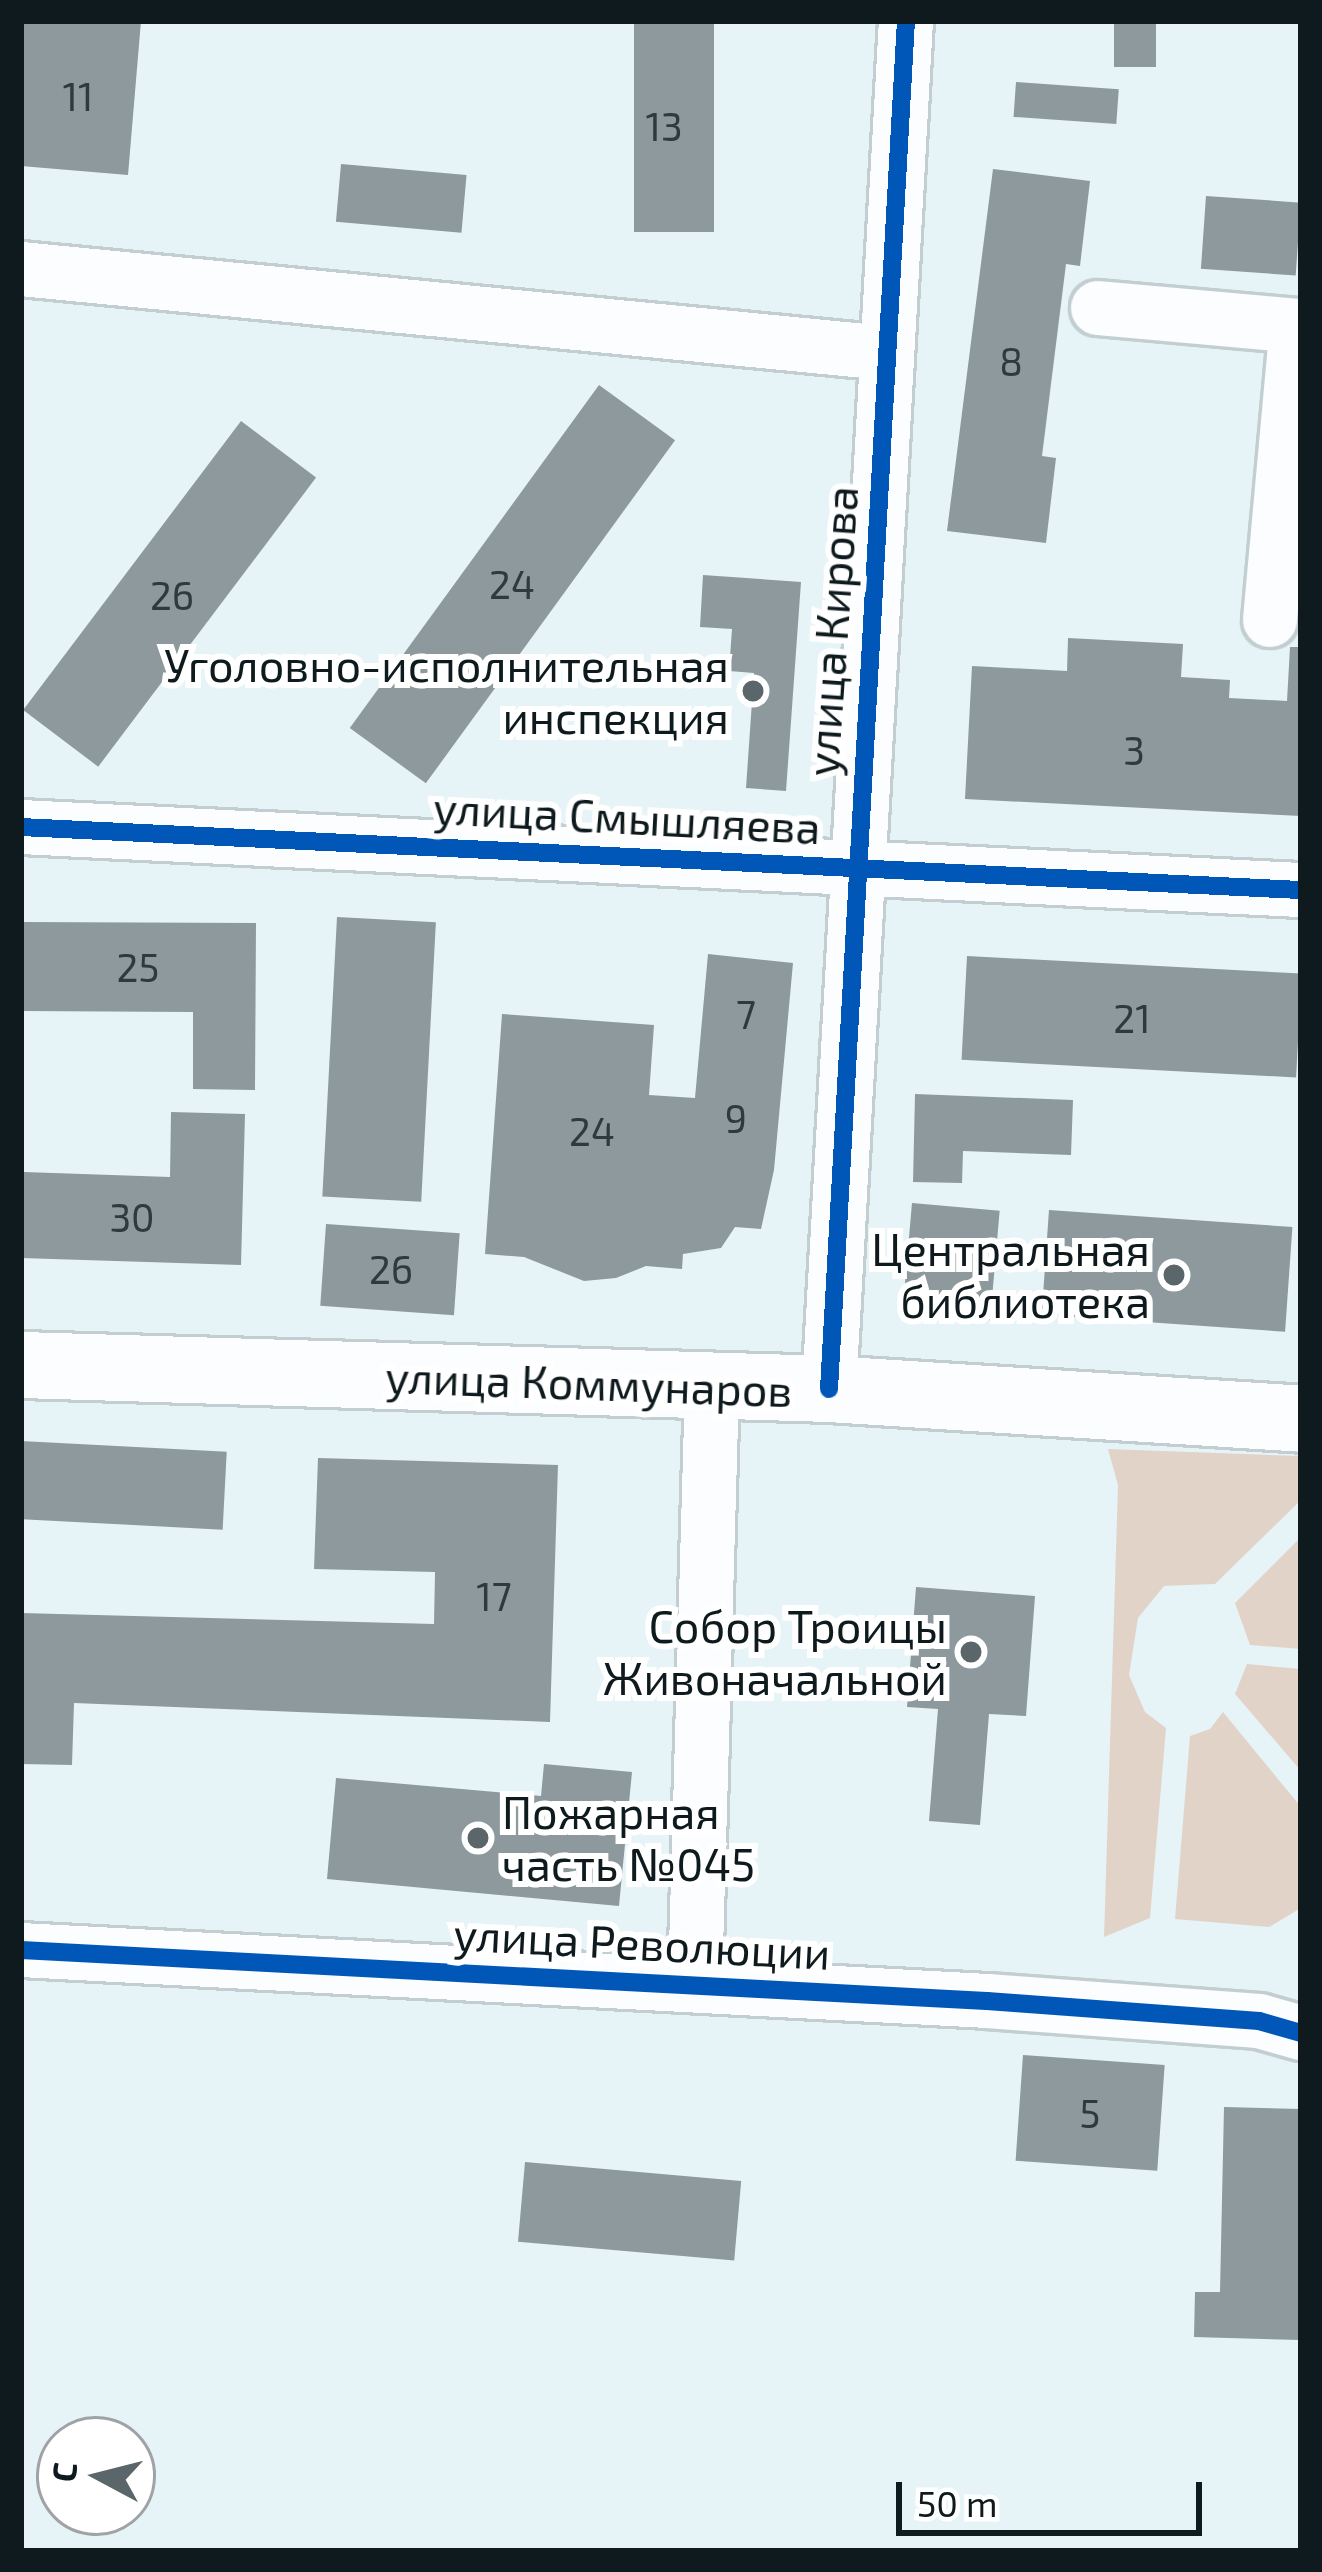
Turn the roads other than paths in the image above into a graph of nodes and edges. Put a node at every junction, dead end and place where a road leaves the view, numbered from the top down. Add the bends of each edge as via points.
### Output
1 (906, 21) edge
2 (21, 269) edge
3 (1098, 308) dead end
4 (1299, 326) edge
5 (886, 353) junction
6 (1270, 620) dead end
7 (21, 827) edge
8 (854, 868) junction
9 (1301, 890) edge
10 (21, 1365) edge
11 (712, 1388) junction
12 (829, 1389) junction
13 (1301, 1419) edge
14 (21, 1950) edge
15 (694, 1984) junction
16 (1287, 2022) edge

1 - 5 street, улица Кирова
2 - 5 street
3 - 4 street
4 - 6 street
5 - 8 street, улица Кирова
7 - 8 street, улица Смышляева
8 - 9 street, улица Смышляева
8 - 12 street, улица Кирова
10 - 11 main road, улица Коммунаров
11 - 12 main road, улица Коммунаров
11 - 15 street
12 - 13 main road, улица Коммунаров
14 - 15 street, улица Революции
15 - 16 street, улица Революции

